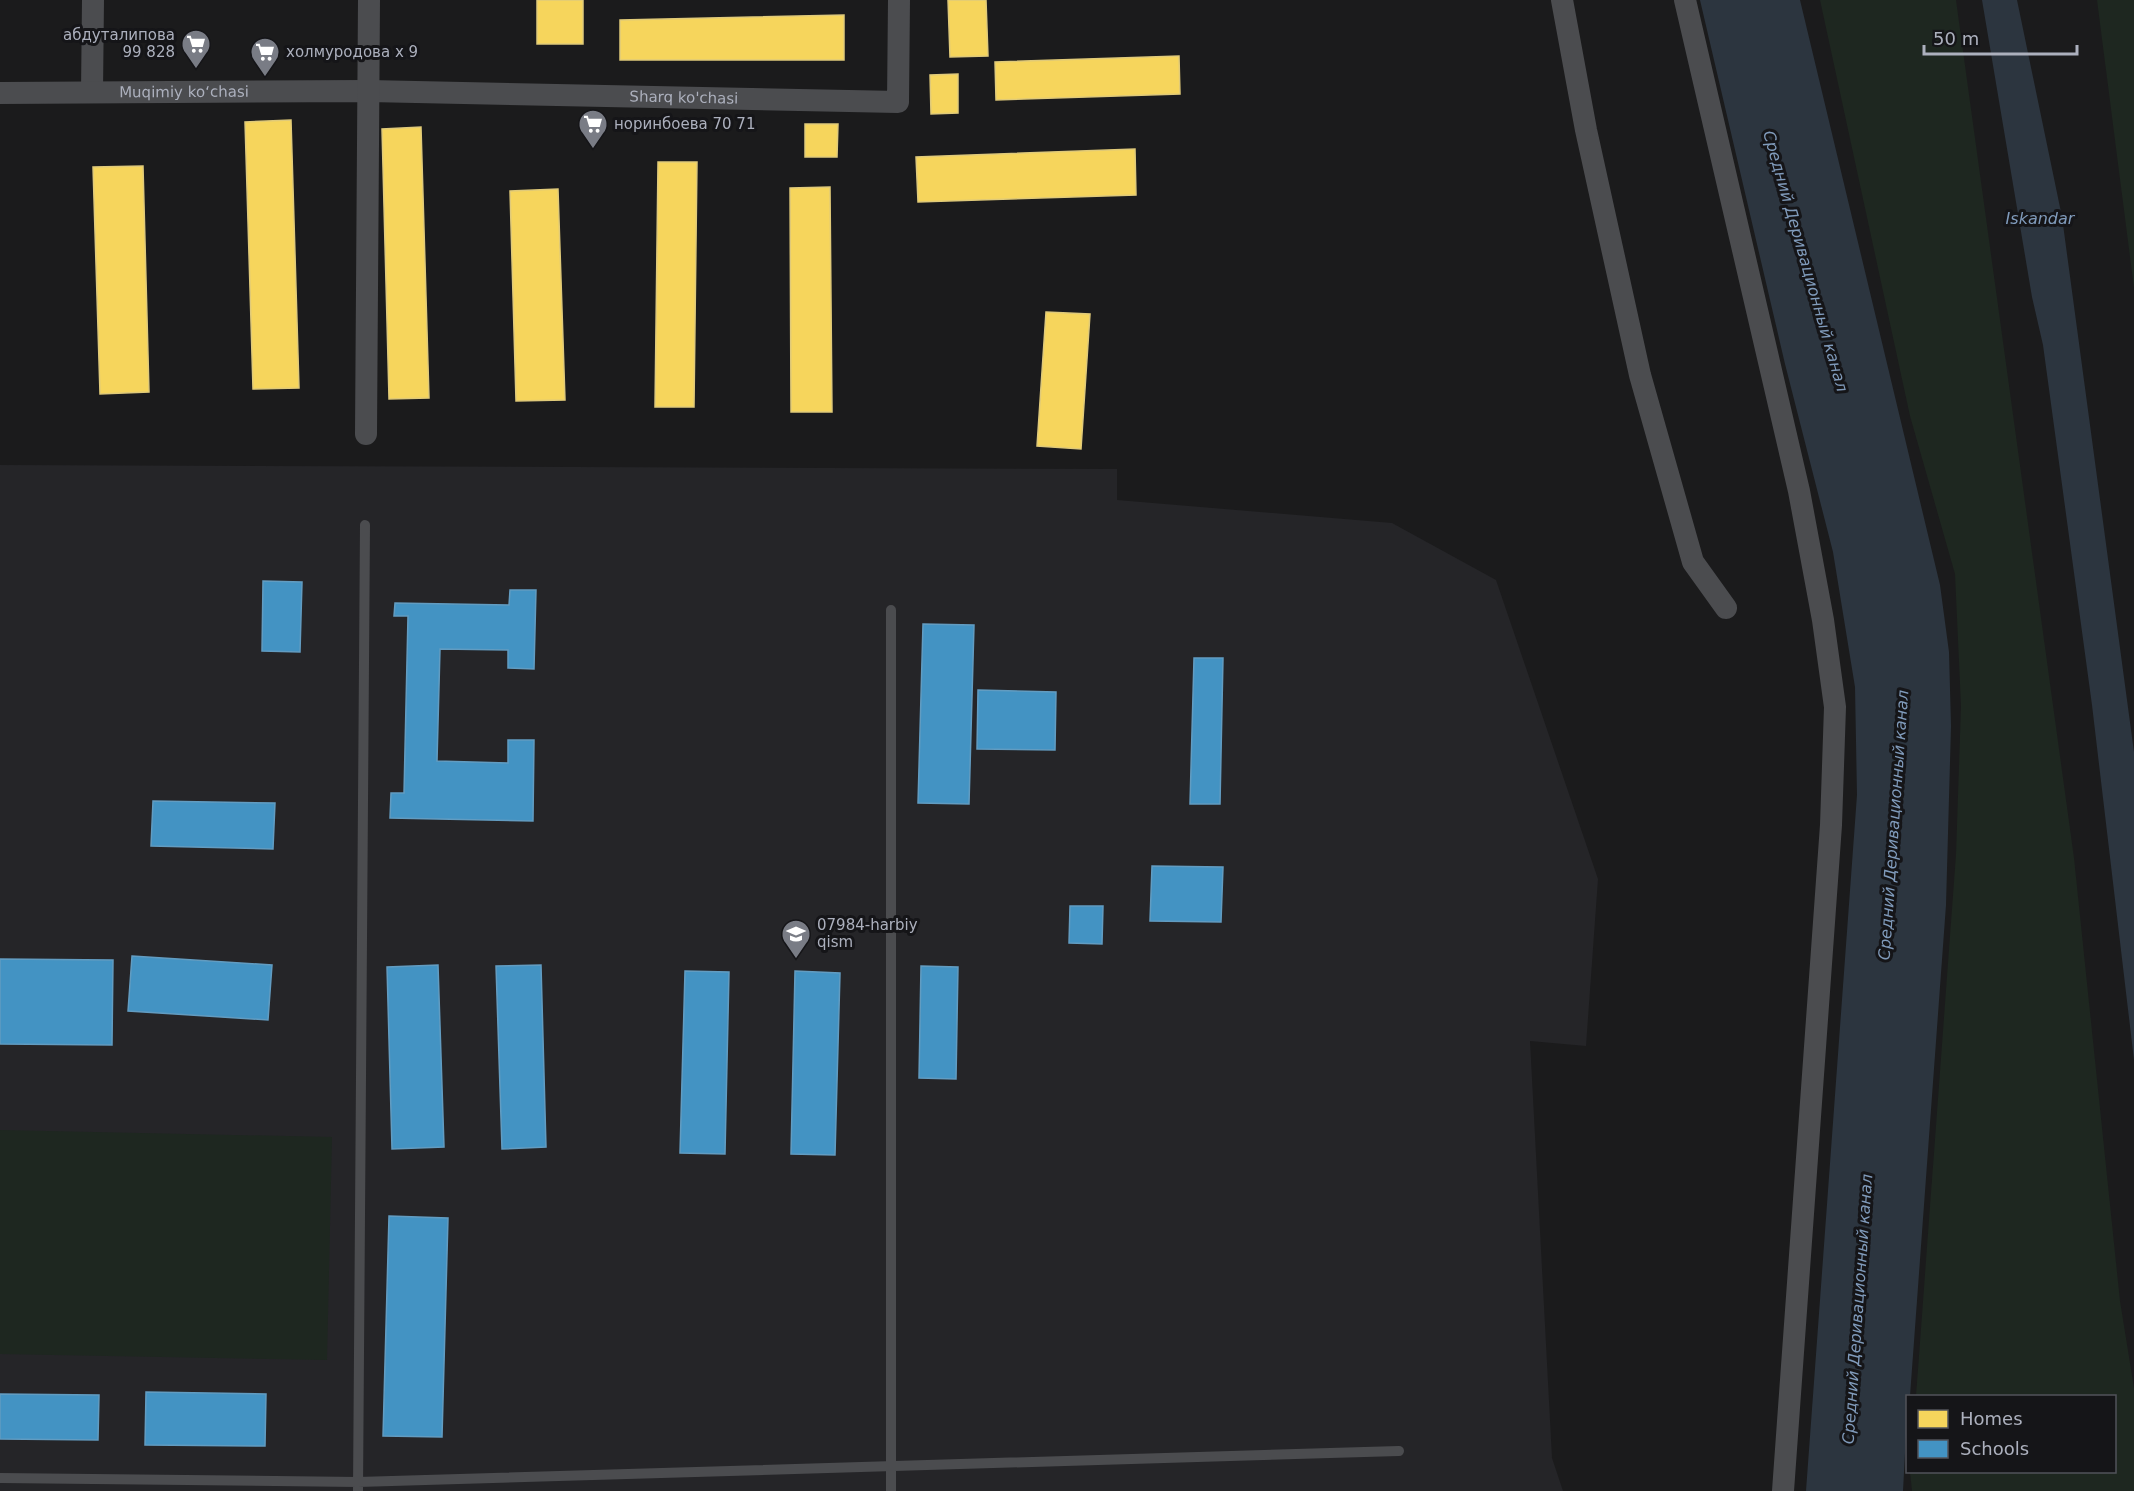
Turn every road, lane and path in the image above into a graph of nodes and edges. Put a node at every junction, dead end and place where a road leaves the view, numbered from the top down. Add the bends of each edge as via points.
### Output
1 (93, 0) edge
2 (369, 0) edge
3 (899, 0) edge
4 (1562, 0) edge
5 (1684, 0) edge
6 (369, 91) junction
7 (92, 92) junction
8 (0, 93) edge
9 (366, 434) dead end
10 (365, 525) dead end
11 (1726, 608) dead end
12 (891, 610) dead end
13 (1399, 1451) dead end
14 (892, 1466) junction
15 (0, 1478) edge
16 (358, 1486) edge
17 (891, 1491) edge
18 (1783, 1491) edge

1 - 7 street
2 - 6 street
3 - 6 street, Sharq ko'chasi via 898,102
4 - 11 street via 1640,375 1693,562
5 - 18 street via 1799,491 1835,707 1831,825
6 - 7 street, Muqimiy ko‘chasi
6 - 9 street
7 - 8 street, Muqimiy ko‘chasi
10 - 16 lane
12 - 14 lane
13 - 14 lane
14 - 16 lane
14 - 17 lane
15 - 16 lane

